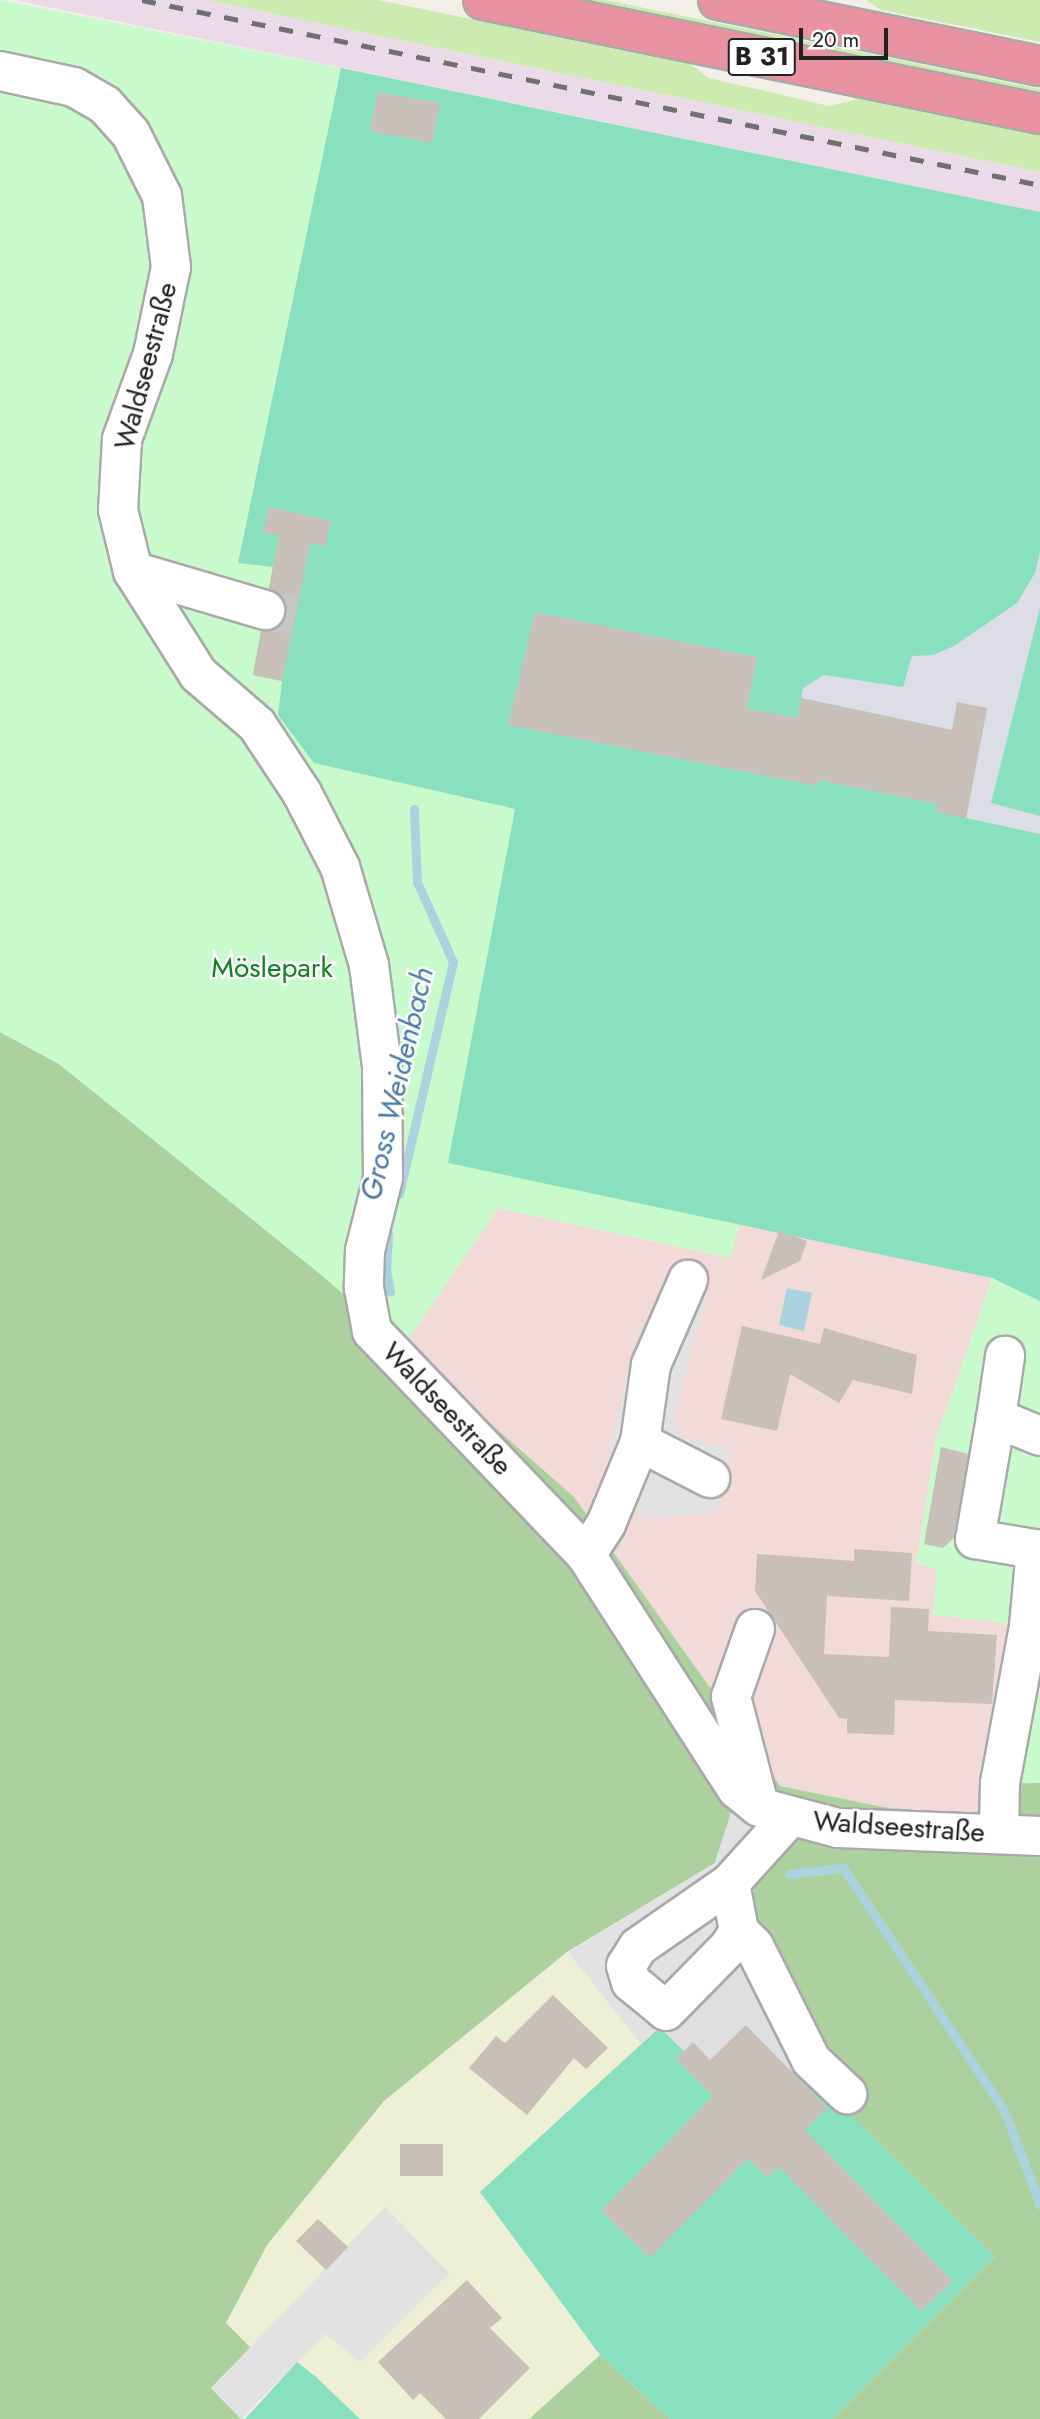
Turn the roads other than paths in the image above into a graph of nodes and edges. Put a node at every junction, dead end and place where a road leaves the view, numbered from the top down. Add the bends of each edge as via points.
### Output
1 (484, 0) edge
2 (718, 0) edge
3 (1040, 66) edge
4 (0, 71) edge
5 (1040, 114) edge
6 (133, 571) junction
7 (265, 610) tunnel mouth
8 (688, 1280) dead end
9 (1005, 1356) dead end
10 (996, 1418) junction
11 (1040, 1436) edge
12 (640, 1442) junction
13 (709, 1478) dead end
14 (1038, 1549) edge
15 (586, 1555) junction
16 (1034, 1627) edge
17 (755, 1629) dead end
18 (1028, 1702) edge
19 (774, 1813) junction
20 (999, 1834) junction
21 (1040, 1836) edge
22 (730, 1883) junction
23 (739, 1931) junction
24 (847, 2094) dead end

1 - 5 highway, B 31
2 - 3 highway, B 31
4 - 6 street, Waldseestraße via 74,87 105,105 131,134 162,196 171,267 153,354 122,439 118,510
6 - 7 street
6 - 15 street, Waldseestraße via 198,674 257,725 302,793 340,867 369,965 382,1067 383,1178 365,1251 364,1288 372,1331
8 - 12 street via 651,1366
9 - 10 street
10 - 11 street
10 - 14 street via 975,1539
12 - 13 street
12 - 15 street via 606,1524
14 - 16 street
15 - 19 street, Waldseestraße via 737,1788
16 - 18 street
17 - 19 street via 731,1698
18 - 20 street via 1000,1783
19 - 20 street, Waldseestraße via 913,1834
19 - 22 street
20 - 21 street, Waldseestraße
22 - 23 street
22 - 23 street via 638,1947 626,1966 631,1982 666,2011
23 - 24 street via 754,1946 811,2060

